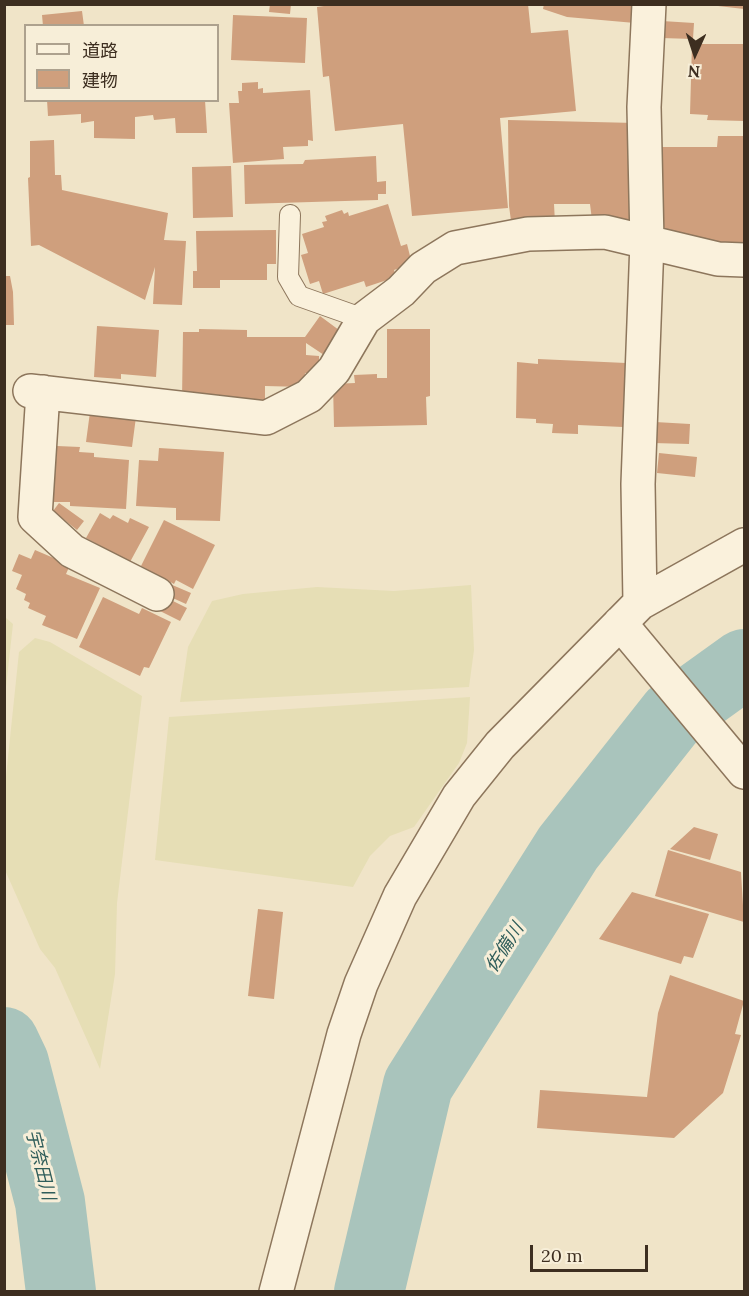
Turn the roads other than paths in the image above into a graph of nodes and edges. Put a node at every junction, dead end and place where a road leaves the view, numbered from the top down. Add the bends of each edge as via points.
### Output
1 (649, 4) edge
2 (290, 215) dead end
3 (647, 242) junction
4 (744, 260) edge
5 (364, 319) junction
6 (744, 545) edge
7 (157, 594) dead end
8 (630, 613) junction
9 (744, 772) edge
10 (276, 1292) edge

1 - 3 street via 644,107
2 - 5 lane via 288,277 299,296
3 - 4 street via 718,259
3 - 5 street via 605,232 528,234 455,248 423,268 401,291
3 - 8 street
5 - 7 street via 334,370 309,396 267,418 37,392 35,517 72,551
6 - 8 street
8 - 9 street
8 - 10 street via 500,745 459,796 400,896 361,984 344,1034

